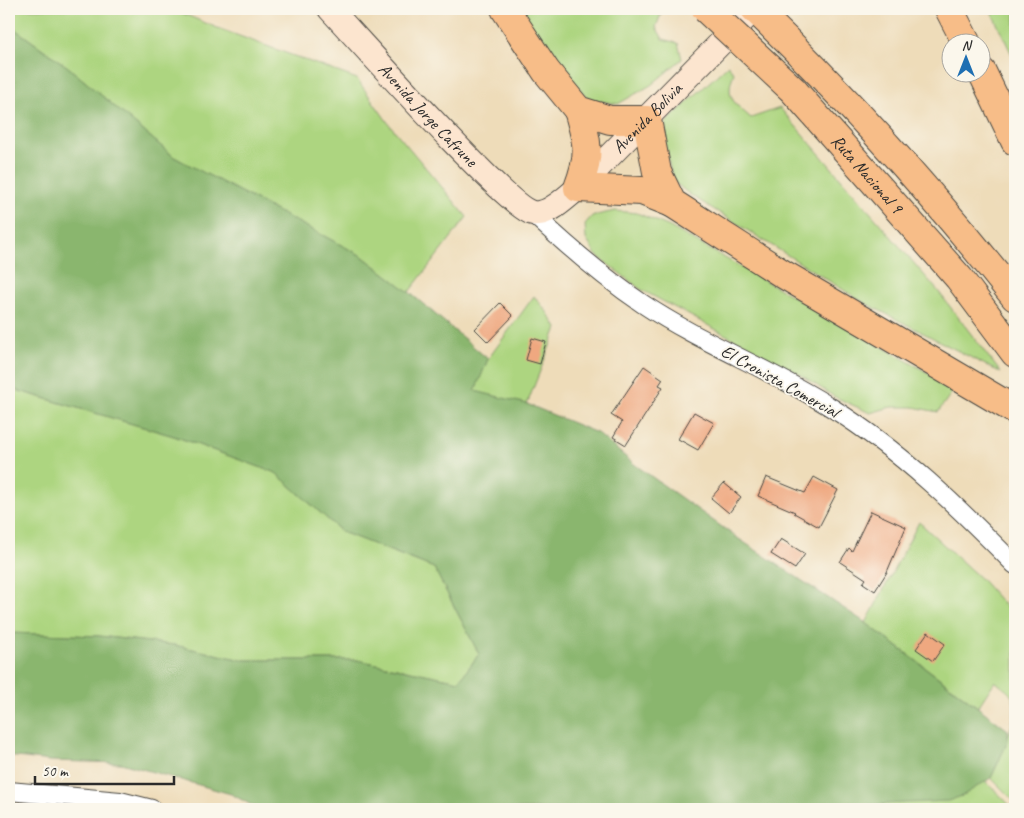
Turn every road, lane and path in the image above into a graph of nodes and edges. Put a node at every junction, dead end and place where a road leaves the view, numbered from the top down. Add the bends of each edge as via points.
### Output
1 (330, 9) edge
2 (505, 9) edge
3 (706, 9) edge
4 (755, 9) edge
5 (949, 9) edge
6 (961, 32) edge
7 (987, 82) edge
8 (578, 110) junction
9 (647, 120) junction
10 (1015, 141) edge
11 (578, 188) junction
12 (672, 203) junction
13 (532, 213) junction
14 (1015, 298) edge
15 (1015, 353) edge
16 (1015, 410) edge
17 (1015, 565) edge
18 (9, 791) edge
19 (152, 809) edge

1 - 13 street, Avenida Jorge Cafrune via 513,202
2 - 8 highway via 546,72
3 - 15 highway, Ruta Nacional 9, bridge via 793,90 959,278
4 - 9 street, Avenida Bolivia
4 - 14 highway, Ruta Nacional 9 via 814,66 967,237
5 - 6 highway
7 - 10 highway
8 - 9 highway via 610,120
8 - 11 highway via 587,141 587,164
9 - 11 street, Avenida Bolivia
9 - 12 highway via 657,172
11 - 12 highway via 642,191
11 - 13 street, Avenida Bolivia via 546,212
12 - 16 highway via 783,274
13 - 17 street, El Cronista Comercial via 579,256 643,304 816,398 874,436 916,470
18 - 19 street via 120,801

